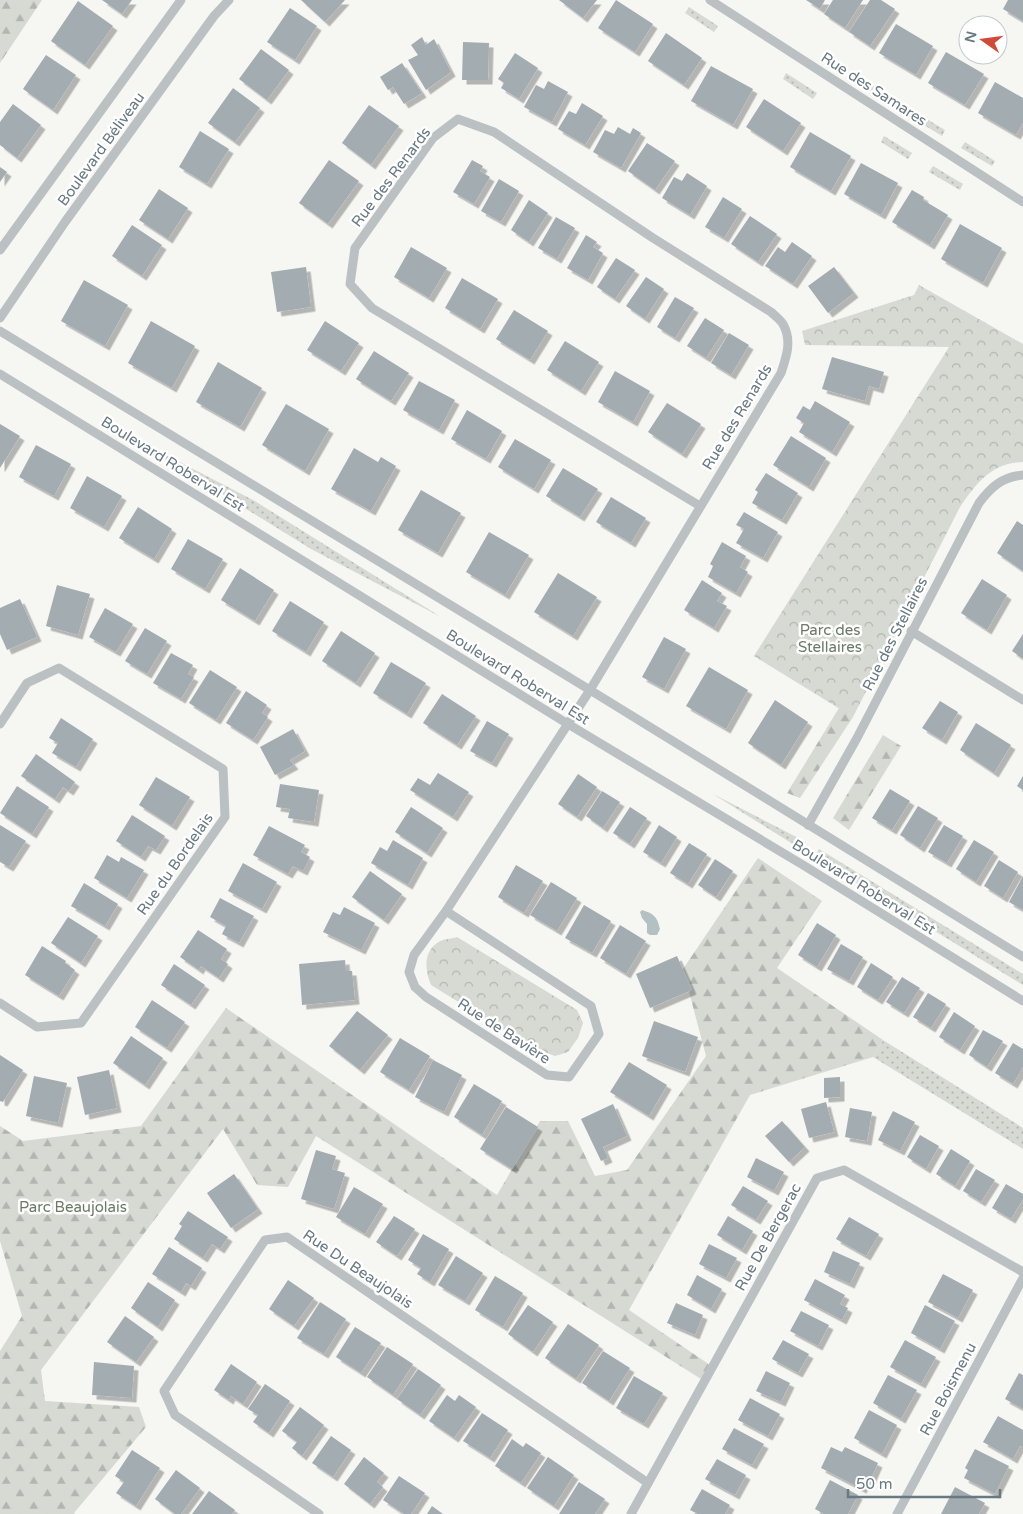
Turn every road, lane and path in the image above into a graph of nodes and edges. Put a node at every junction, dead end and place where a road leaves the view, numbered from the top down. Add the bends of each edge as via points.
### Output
1 (181, 0) edge
2 (229, 0) edge
3 (710, 0) edge
4 (1023, 202) edge
5 (0, 250) edge
6 (0, 318) edge
7 (0, 331) edge
8 (0, 374) edge
9 (1023, 475) edge
10 (700, 506) junction
11 (911, 632) junction
12 (590, 690) junction
13 (1023, 700) edge
14 (0, 724) edge
15 (568, 724) junction
16 (808, 825) junction
17 (446, 911) junction
18 (1023, 957) edge
19 (1023, 1001) edge
20 (0, 1003) edge
21 (1023, 1272) edge
22 (1023, 1278) edge
23 (648, 1483) junction
24 (319, 1514) edge
25 (631, 1514) edge
26 (897, 1514) edge

1 - 5 street, Boulevard Béliveau
2 - 6 street, Boulevard Béliveau via 70,214
3 - 4 street, Rue des Samares
7 - 12 street, Boulevard Roberval Est
8 - 15 street, Boulevard Roberval Est
9 - 11 street, Rue des Stellaires via 1000,480 988,490
10 - 10 street, Rue des Renards via 781,373 788,353 784,325 771,312 494,132 458,118 433,138 355,248 350,284 372,308
10 - 12 street, Rue des Renards
11 - 13 street
11 - 16 street, Rue des Stellaires
12 - 15 street, Rue de Bavière
12 - 16 street, Boulevard Roberval Est
14 - 20 street, Rue du Bordelais via 26,683 59,668 223,769 224,817 81,1023 37,1027
15 - 17 street, Rue de Bavière
15 - 19 street, Boulevard Roberval Est
16 - 18 street, Boulevard Roberval Est
17 - 17 street, Rue de Bavière via 591,1006 599,1034 569,1077 547,1075 426,997 415,986 409,972 414,956
21 - 23 street, Rue De Bergerac via 844,1170 817,1178
22 - 26 street, Rue Boismenu
23 - 24 street, Rue Du Beaujolais via 287,1237 265,1240 164,1392 175,1415
23 - 25 street, Rue De Bergerac

